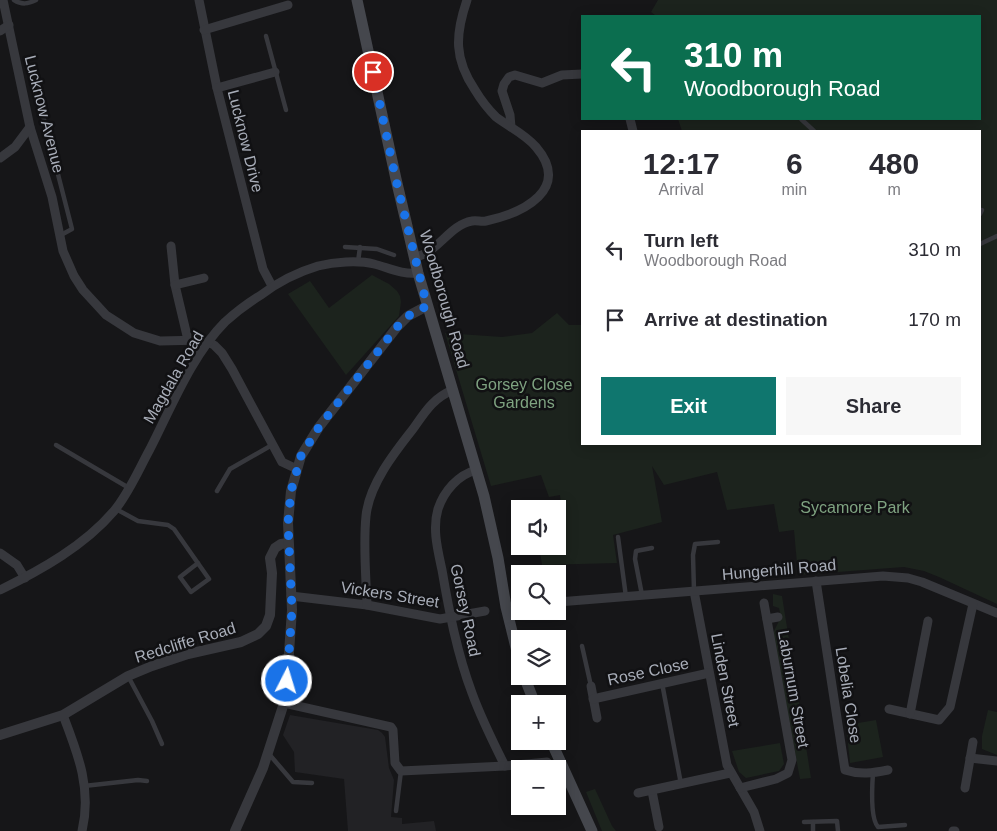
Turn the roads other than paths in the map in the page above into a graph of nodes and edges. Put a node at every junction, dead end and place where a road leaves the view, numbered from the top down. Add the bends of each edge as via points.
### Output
1 (3, 0) edge
2 (14, 0) edge
3 (36, 0) edge
4 (198, 0) edge
5 (358, 0) edge
6 (467, 0) edge
7 (288, 6) dead end
8 (9, 25) junction
9 (204, 30) junction
10 (0, 31) edge
11 (266, 36) dead end
12 (275, 72) junction
13 (581, 74) edge
14 (217, 88) junction
15 (39, 100) dead end
16 (286, 110) dead end
17 (802, 120) edge
18 (30, 127) junction
19 (511, 128) junction
20 (813, 130) edge
21 (0, 158) edge
22 (61, 235) junction
23 (997, 236) edge
24 (981, 244) edge
25 (171, 246) dead end
26 (345, 247) dead end
27 (360, 247) junction
28 (394, 255) dead end
29 (415, 257) junction
30 (358, 262) junction
31 (418, 273) junction
32 (204, 278) dead end
33 (175, 285) junction
34 (272, 286) junction
35 (427, 306) junction
36 (188, 340) junction
37 (209, 342) junction
38 (453, 390) junction
39 (56, 445) dead end
40 (272, 445) junction
41 (297, 469) junction
42 (476, 470) junction
43 (129, 488) junction
44 (217, 491) dead end
45 (116, 509) junction
46 (618, 537) dead end
47 (718, 542) dead end
48 (288, 543) junction
49 (652, 548) dead end
50 (0, 553) edge
51 (198, 563) junction
52 (24, 578) junction
53 (816, 581) junction
54 (0, 590) edge
55 (694, 591) junction
56 (291, 596) junction
57 (642, 596) junction
58 (626, 597) junction
59 (566, 601) edge
60 (764, 603) dead end
61 (974, 604) junction
62 (367, 605) junction
63 (506, 607) junction
64 (511, 607) edge
65 (485, 611) dead end
66 (997, 613) edge
67 (451, 617) junction
68 (778, 617) dead end
69 (767, 619) junction
70 (928, 621) dead end
71 (512, 630) edge
72 (582, 646) dead end
73 (708, 673) junction
74 (128, 676) junction
75 (662, 683) junction
76 (591, 686) joint
77 (593, 699) junction
78 (284, 703) junction
79 (889, 708) dead end
80 (910, 714) junction
81 (63, 715) junction
82 (597, 718) dead end
83 (0, 735) edge
84 (973, 742) dead end
85 (162, 744) dead end
86 (555, 750) edge
87 (268, 753) junction
88 (970, 758) junction
89 (997, 762) edge
90 (511, 765) edge
91 (505, 766) junction
92 (888, 770) dead end
93 (401, 771) junction
94 (730, 773) junction
95 (872, 774) junction
96 (147, 781) dead end
97 (312, 783) dead end
98 (681, 784) junction
99 (84, 786) junction
100 (740, 788) junction
101 (965, 788) dead end
102 (652, 790) junction
103 (638, 793) dead end
104 (396, 811) dead end
105 (804, 822) dead end
106 (813, 822) junction
107 (905, 825) dead end
108 (659, 827) dead end
109 (82, 831) edge
110 (235, 831) edge
111 (592, 831) edge
112 (760, 831) edge
113 (813, 831) edge
114 (838, 831) edge

1 - 8 street, Lucknow Avenue
2 - 3 lane via 22,4
4 - 9 street, Lucknow Drive
5 - 29 main road, Woodborough Road
6 - 19 street via 458,34 462,68 481,101
7 - 9 street
8 - 10 street
8 - 18 street, Lucknow Avenue
9 - 14 street, Lucknow Drive
11 - 12 lane
12 - 14 street
12 - 16 lane
13 - 19 street via 562,75 542,83 515,75 509,77 502,91
14 - 34 street, Lucknow Drive via 263,269
15 - 22 lane, Lucknow Avenue via 72,229
17 - 20 lane
18 - 21 street via 15,147
18 - 22 street, Lucknow Avenue
19 - 29 street via 535,146 545,161 546,188 526,208 501,218 483,222 473,220 459,225 434,248
22 - 36 street, Lucknow Avenue via 63,251 74,276 106,316 134,333 160,342
23 - 24 lane
25 - 33 street
26 - 27 lane
27 - 28 lane
27 - 30 lane
29 - 31 main road, Woodborough Road
30 - 31 street, Magdala Road via 409,274
30 - 34 street, Magdala Road via 319,266
31 - 35 main road, Woodborough Road
32 - 33 street
33 - 36 street
34 - 37 street, Magdala Road via 225,323
35 - 38 main road, Woodborough Road
35 - 41 street via 408,316 397,327 319,427
36 - 37 street, Lucknow Avenue
37 - 40 street via 227,361
37 - 43 street, Magdala Road
38 - 42 main road, Woodborough Road
38 - 62 street via 440,395 421,417 388,463 371,497 366,516
39 - 43 lane
40 - 41 street via 282,462
40 - 44 lane via 230,469
41 - 48 street via 290,498
42 - 63 main road, Woodborough Road via 491,525
42 - 67 street, Gorsey Road via 456,480 438,510 436,539
43 - 45 street, Magdala Road
45 - 51 lane via 138,521 168,525
45 - 52 street, Magdala Road via 83,541
46 - 58 lane
47 - 55 lane via 695,544 692,556
48 - 56 street
48 - 74 street, Redcliffe Road via 275,548 270,558 270,615 258,634
49 - 57 lane via 636,551
50 - 52 street via 18,565
51 - 51 lane via 180,577 191,592 209,579
52 - 54 street, Magdala Road
53 - 55 street, Hungerhill Road
53 - 61 street, Hungerhill Road via 883,576 908,578
53 - 95 street, Lobelia Close via 845,770
55 - 57 street, Hungerhill Road
55 - 73 street, Linden Street
56 - 62 street, Vickers Street
56 - 78 street via 291,640
57 - 58 street, Hungerhill Road
58 - 59 street, Hungerhill Road
60 - 69 street, Laburnum Street
61 - 66 street, Hungerhill Road
61 - 80 street via 950,707 939,720
62 - 67 street, Vickers Street via 440,619
63 - 64 street
63 - 71 main road, Woodborough Road
65 - 67 street, Vickers Street
67 - 91 street, Gorsey Road via 471,692
68 - 69 street, Laburnum Street
69 - 100 street, Laburnum Street via 792,760 788,773
70 - 80 street
72 - 76 lane
73 - 75 street, Rose Close
73 - 94 street, Linden Street
74 - 81 street, Redcliffe Road
74 - 85 lane
75 - 77 street, Rose Close
75 - 98 lane
76 - 77 street, Rose Close
77 - 82 street, Rose Close
78 - 87 street
78 - 93 street via 391,727 395,763
79 - 80 street
81 - 83 street, Redcliffe Road
81 - 99 street via 77,751
84 - 88 street
86 - 111 main road
87 - 97 lane via 293,782
87 - 110 street
88 - 89 street
88 - 101 street
90 - 91 street
91 - 93 street
92 - 95 street, Lobelia Close
93 - 104 lane via 394,804
94 - 98 street
94 - 100 street, Linden Street
95 - 107 lane via 878,828
96 - 99 lane
98 - 102 street
99 - 109 street via 86,814
100 - 112 street, Linden Street via 754,812
102 - 103 street
102 - 108 street
105 - 106 lane
106 - 113 lane
106 - 114 lane via 837,821

